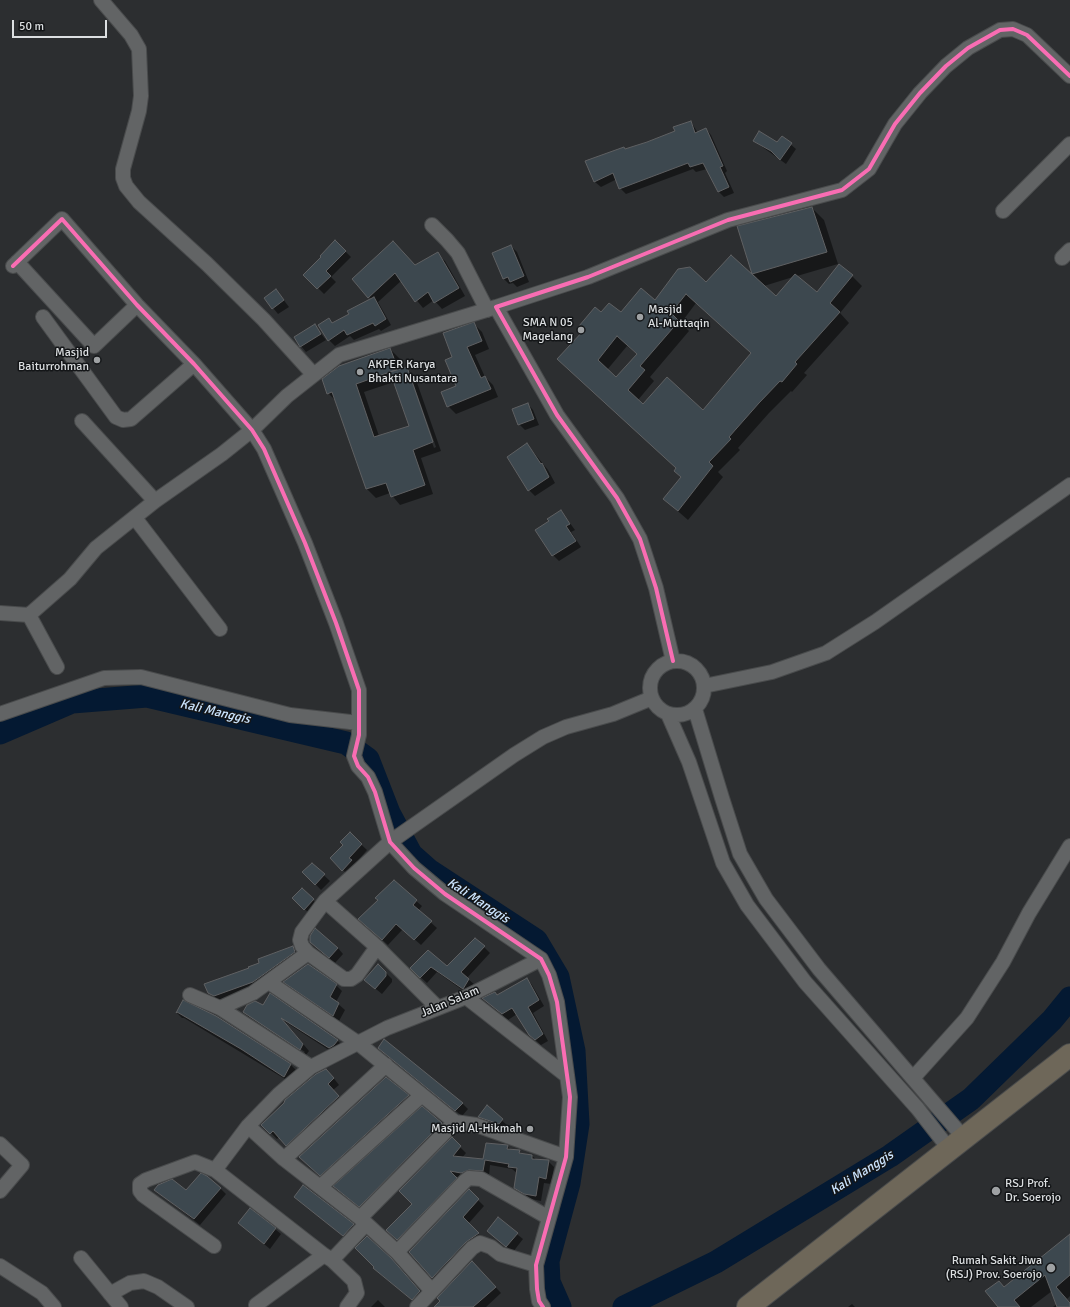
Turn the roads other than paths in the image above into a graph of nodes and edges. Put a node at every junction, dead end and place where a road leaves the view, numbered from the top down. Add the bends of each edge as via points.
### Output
1 (101, 0) edge
2 (1070, 76) edge
3 (1070, 144) edge
4 (1003, 211) dead end
5 (432, 225) dead end
6 (137, 305) junction
7 (491, 308) junction
8 (43, 318) dead end
9 (194, 364) junction
10 (313, 374) junction
11 (82, 421) dead end
12 (252, 430) junction
13 (1070, 485) edge
14 (155, 501) junction
15 (135, 518) junction
16 (0, 614) edge
17 (29, 615) junction
18 (220, 629) dead end
19 (674, 661) junction
20 (57, 667) dead end
21 (704, 686) junction
22 (652, 698) junction
23 (695, 709) junction
24 (0, 714) edge
25 (668, 714) junction
26 (359, 729) junction
27 (392, 841) junction
28 (1070, 846) edge
29 (325, 901) junction
30 (377, 947) junction
31 (308, 953) junction
32 (541, 959) junction
33 (270, 983) junction
34 (190, 995) dead end
35 (466, 997) junction
36 (220, 1008) junction
37 (437, 1008) junction
38 (866, 1024) junction
39 (854, 1039) junction
40 (358, 1043) junction
41 (1070, 1055) edge
42 (386, 1065) junction
43 (311, 1066) junction
44 (567, 1076) junction
45 (913, 1078) junction
46 (422, 1095) junction
47 (455, 1122) junction
48 (248, 1126) junction
49 (951, 1136) junction
50 (0, 1144) edge
51 (284, 1158) junction
52 (566, 1158) junction
53 (215, 1170) junction
54 (320, 1187) junction
55 (0, 1191) edge
56 (549, 1218) junction
57 (363, 1221) junction
58 (214, 1246) dead end
59 (397, 1252) junction
60 (328, 1257) junction
61 (81, 1258) dead end
62 (536, 1265) junction
63 (0, 1266) edge
64 (432, 1291) junction
65 (110, 1294) junction
66 (256, 1305) dead end
67 (537, 1305) edge
68 (54, 1307) edge
69 (121, 1307) edge
70 (187, 1307) edge
71 (347, 1307) edge
72 (417, 1307) edge
73 (748, 1307) edge

1 - 10 street via 140,49 141,96 123,170 126,186 139,202 264,320
2 - 7 street via 1027,35 1013,29 1000,30 968,48 946,66 895,124 869,169 842,190 728,220 588,277
3 - 4 street
5 - 7 street via 458,254
6 - 6 street via 62,219 15,264 94,346
6 - 9 street
7 - 10 street via 339,355
7 - 19 street via 557,415 617,498 640,539 656,588
8 - 9 street via 116,417 122,420 131,419
9 - 12 street
10 - 12 street
11 - 14 street
12 - 14 street
12 - 26 street via 264,450 305,543 336,623 359,690
13 - 21 street via 875,622 826,653 772,672
14 - 15 street
15 - 17 street via 96,548 70,579
15 - 18 street
16 - 17 street
17 - 20 street
19 - 21 street via 691,665 702,678
19 - 22 street via 654,674 650,686
21 - 23 street via 702,699
22 - 25 street via 661,710
22 - 27 street via 543,737
23 - 25 street via 682,715
23 - 38 street via 740,854 766,899 819,969
24 - 26 street via 104,678 141,678 290,715
25 - 39 street via 690,762 723,863 747,905 804,982
26 - 27 street via 354,756 375,792
27 - 29 street
27 - 32 street via 414,868 445,894
28 - 45 street via 1056,866 1003,962 967,1018
29 - 30 street
29 - 31 street via 302,932 300,940
30 - 31 street via 357,975 351,979 344,979
30 - 37 street
31 - 33 street
32 - 35 street, Jalan Salam
32 - 44 street via 557,1002
33 - 36 street
33 - 40 street
34 - 36 street
35 - 37 street, Jalan Salam
35 - 44 street
36 - 43 street
37 - 40 street, Jalan Salam
38 - 39 street
38 - 45 street
39 - 49 street via 918,1109
40 - 42 street
40 - 43 street, Jalan Salam
41 - 49 highway
42 - 46 street
42 - 51 street
43 - 48 street, Jalan Salam via 274,1098
44 - 52 street via 570,1097
45 - 49 street via 933,1102
46 - 47 street
46 - 54 street
47 - 52 street via 476,1125
47 - 57 street
48 - 51 street
48 - 53 street, Jalan Salam
49 - 73 highway
50 - 55 street via 22,1165
51 - 54 street
52 - 56 street
53 - 58 street via 195,1162 187,1163 146,1180 139,1187 143,1195
53 - 60 street
54 - 57 street
56 - 59 street via 481,1179 469,1178
56 - 62 street
57 - 59 street
57 - 60 street
59 - 64 street
60 - 66 street
60 - 71 street via 354,1281 357,1288 356,1298
61 - 65 street
62 - 64 street via 500,1254 480,1243 472,1248
62 - 67 street
63 - 68 street via 42,1293
64 - 72 street
65 - 69 street
65 - 70 street via 130,1284 144,1281 158,1287

